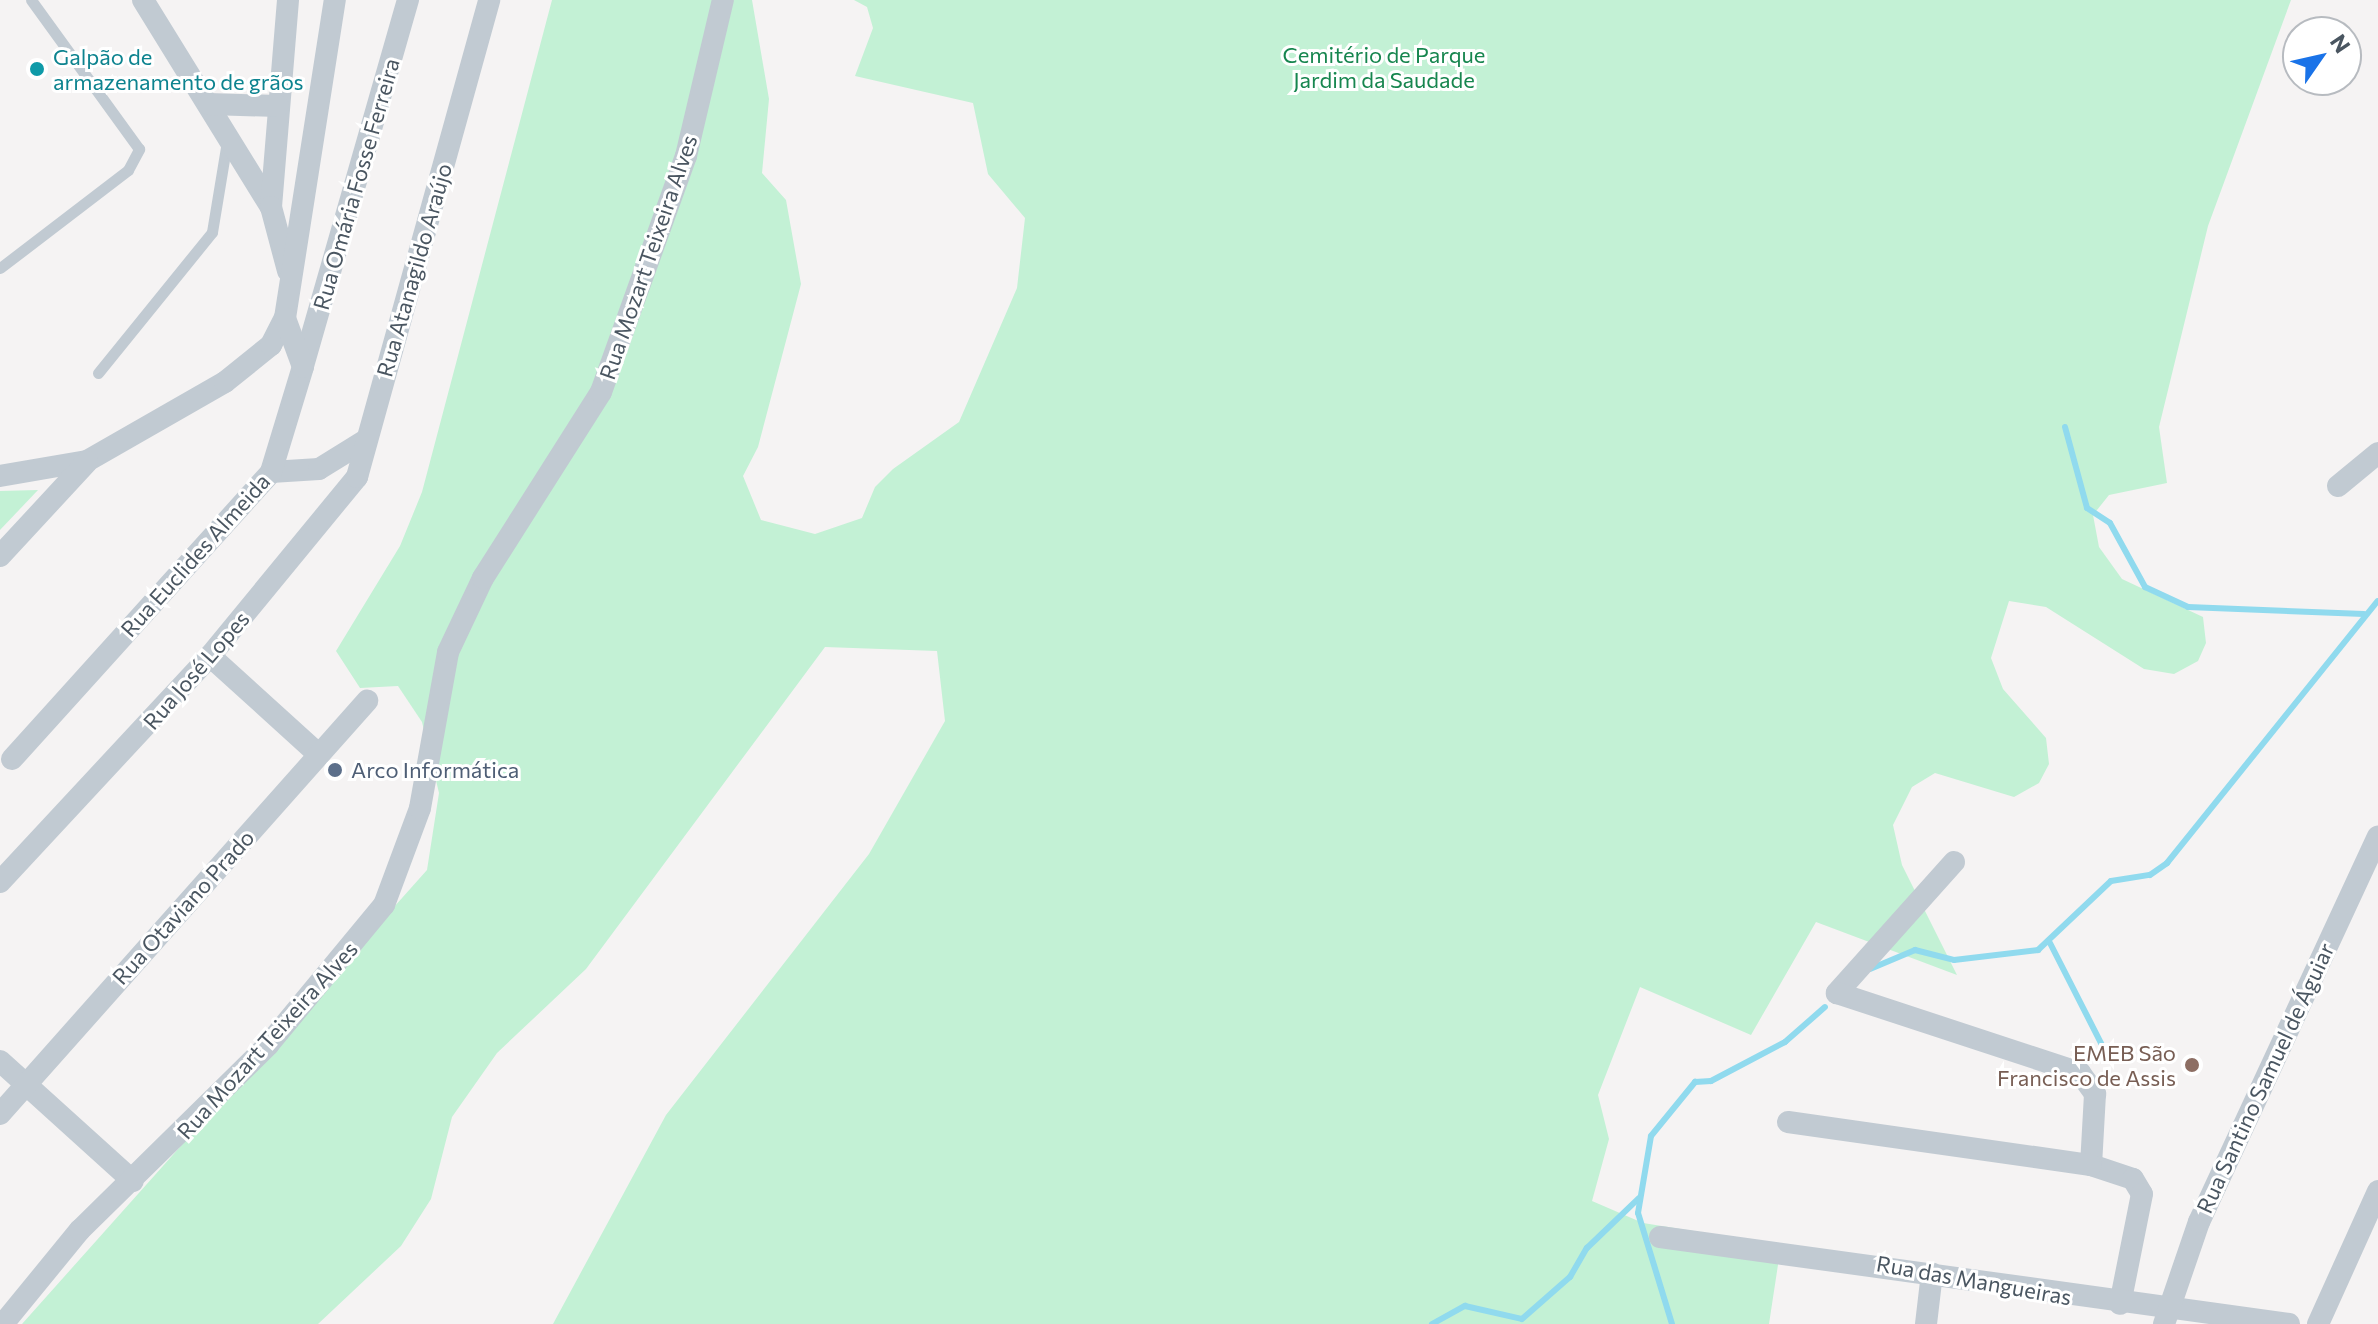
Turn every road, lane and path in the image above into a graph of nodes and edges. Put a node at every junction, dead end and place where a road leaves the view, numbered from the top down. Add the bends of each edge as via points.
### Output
1 (31, 0) edge
2 (143, 0) edge
3 (288, 0) edge
4 (335, 0) edge
5 (408, 0) edge
6 (489, 0) edge
7 (723, 0) edge
8 (209, 104) junction
9 (278, 106) junction
10 (228, 136) junction
11 (271, 207) junction
12 (0, 268) edge
13 (290, 280) junction
14 (285, 318) junction
15 (303, 367) junction
16 (98, 373) dead end
17 (366, 440) junction
18 (2378, 453) edge
19 (87, 461) junction
20 (271, 472) junction
21 (0, 476) edge
22 (2338, 486) dead end
23 (0, 556) edge
24 (210, 656) junction
25 (367, 701) dead end
26 (319, 755) junction
27 (12, 759) dead end
28 (2378, 837) edge
29 (1954, 862) dead end
30 (0, 882) edge
31 (0, 1061) edge
32 (25, 1084) junction
33 (0, 1114) edge
34 (1788, 1122) dead end
35 (2091, 1165) junction
36 (133, 1181) junction
37 (2378, 1191) edge
38 (1660, 1237) dead end
39 (1932, 1273) junction
40 (2120, 1304) junction
41 (2165, 1318) edge
42 (3, 1324) edge
43 (1926, 1324) edge
44 (2289, 1324) edge
45 (2318, 1324) edge

1 - 12 lane via 139,149 128,170
2 - 8 street
3 - 9 street
4 - 13 street
5 - 15 street, Rua Omária Fosse Ferreira
6 - 17 street, Rua Atanagildo Araújo
7 - 36 street, Rua Mozart Teixeira Alves via 686,156 601,392 483,578 448,652 403,869 323,983
8 - 9 street
8 - 10 street
9 - 11 street
10 - 11 street
10 - 16 lane via 212,232
11 - 13 street
13 - 14 street
14 - 15 street
14 - 19 street via 271,345 236,375
15 - 20 street, Rua Euclides Almeida
17 - 20 street via 319,469
17 - 24 street, Rua José Lopes via 340,503
18 - 22 street
19 - 21 street
19 - 23 street
20 - 27 street, Rua Euclides Almeida
24 - 26 street
24 - 30 street, Rua José Lopes
25 - 26 street, Rua Otaviano Prado
26 - 32 street, Rua Otaviano Prado
28 - 41 street, Rua Santino Samuel de Águiar via 2199,1222
29 - 35 street via 1838,987 1844,1001 2072,1067 2095,1094
31 - 32 street
32 - 33 street, Rua Otaviano Prado
32 - 36 street
34 - 35 street
35 - 40 street via 2133,1179 2142,1194
36 - 42 street, Rua Mozart Teixeira Alves via 80,1230
37 - 45 street
38 - 39 street, Rua das Mangueiras
39 - 40 street, Rua das Mangueiras
39 - 43 street
40 - 41 street, Rua das Mangueiras
41 - 44 street, Rua das Mangueiras

